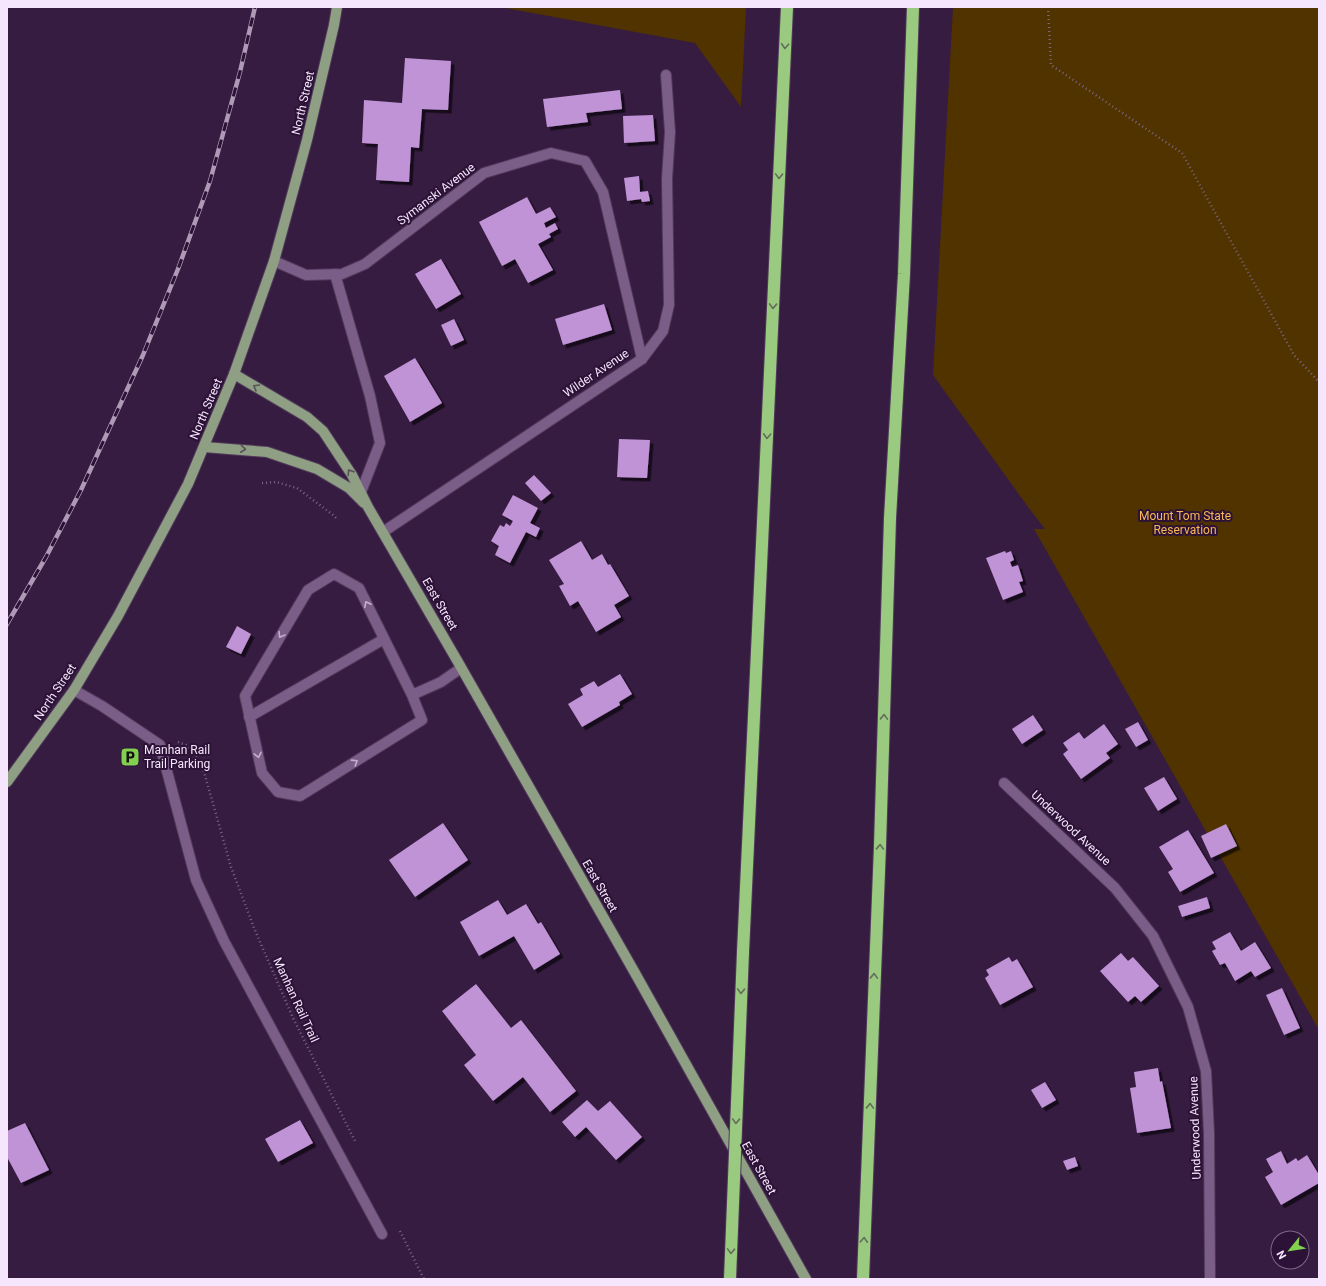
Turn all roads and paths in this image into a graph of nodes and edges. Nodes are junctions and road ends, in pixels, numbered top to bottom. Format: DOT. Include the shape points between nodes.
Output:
graph roads {
  1 [pos="337,7"];
  2 [pos="787,7"];
  3 [pos="913,7"];
  4 [pos="1048,7"];
  5 [pos="666,75"];
  6 [pos="274,261"];
  7 [pos="335,274"];
  8 [pos="642,358"];
  9 [pos="234,374"];
  10 [pos="1319,382"];
  11 [pos="204,447"];
  12 [pos="262,483"];
  13 [pos="361,492"];
  14 [pos="368,507"];
  15 [pos="338,520"];
  16 [pos="383,532"];
  17 [pos="384,639"];
  18 [pos="461,668"];
  19 [pos="74,690"];
  20 [pos="412,695"];
  21 [pos="249,717"];
  22 [pos="160,745"];
  23 [pos="7,782"];
  24 [pos="1004,783"];
  25 [pos="357,1145"];
  26 [pos="399,1229"];
  27 [pos="382,1234"];
  28 [pos="424,1279"];
  29 [pos="730,1279"];
  30 [pos="806,1279"];
  31 [pos="862,1279"];
  32 [pos="1210,1279"];
  1 -- 6 [label="main road, North Street" via="307,140"];
  2 -- 29 [label="highway, one-way, bridge" via="742,952"];
  31 -- 3 [label="highway, one-way" via="890,518 904,274"];
  4 -- 10 [label="path" via="1051,65 1182,153 1294,355"];
  5 -- 8 [label="street, Wilder Avenue" via="670,132 667,179 669,305 663,331"];
  6 -- 7 [label="street, Symanski Avenue" via="306,275"];
  6 -- 9 [label="main road, North Street"];
  7 -- 8 [label="street, Symanski Avenue" via="342,274 365,264 484,172 551,153 585,161 603,192"];
  7 -- 13 [label="street" via="370,396 380,443"];
  8 -- 16 [label="street, Wilder Avenue"];
  9 -- 11 [label="main road, North Street"];
  13 -- 9 [label="main road, East Street, one-way" via="323,431 307,417"];
  11 -- 14 [label="main road, East Street, one-way" via="267,452 317,468 349,488"];
  11 -- 19 [label="main road, North Street" via="188,484 118,616"];
  12 -- 15 [label="path" via="276,482 296,488"];
  13 -- 14 [label="main road, East Street"];
  14 -- 16 [label="main road, East Street"];
  16 -- 18 [label="main road, East Street"];
  17 -- 20 [label="street"];
  17 -- 21 [label="street"];
  17 -- 21 [label="street, one-way" via="359,588 334,574 308,590 245,696"];
  18 -- 20 [label="street" via="441,682"];
  18 -- 30 [label="main road, East Street"];
  19 -- 22 [label="street"];
  19 -- 23 [label="main road, North Street"];
  21 -- 20 [label="street, one-way" via="262,773 278,792 300,796 422,720"];
  22 -- 25 [label="path, Manhan Rail Trail" via="173,742 186,745 199,761 231,867 254,928 293,1018"];
  22 -- 27 [label="street" via="196,880 224,941"];
  24 -- 32 [label="street, Underwood Avenue" via="1115,888 1153,936 1188,1007 1206,1071"];
  26 -- 28 [label="path"];
}
